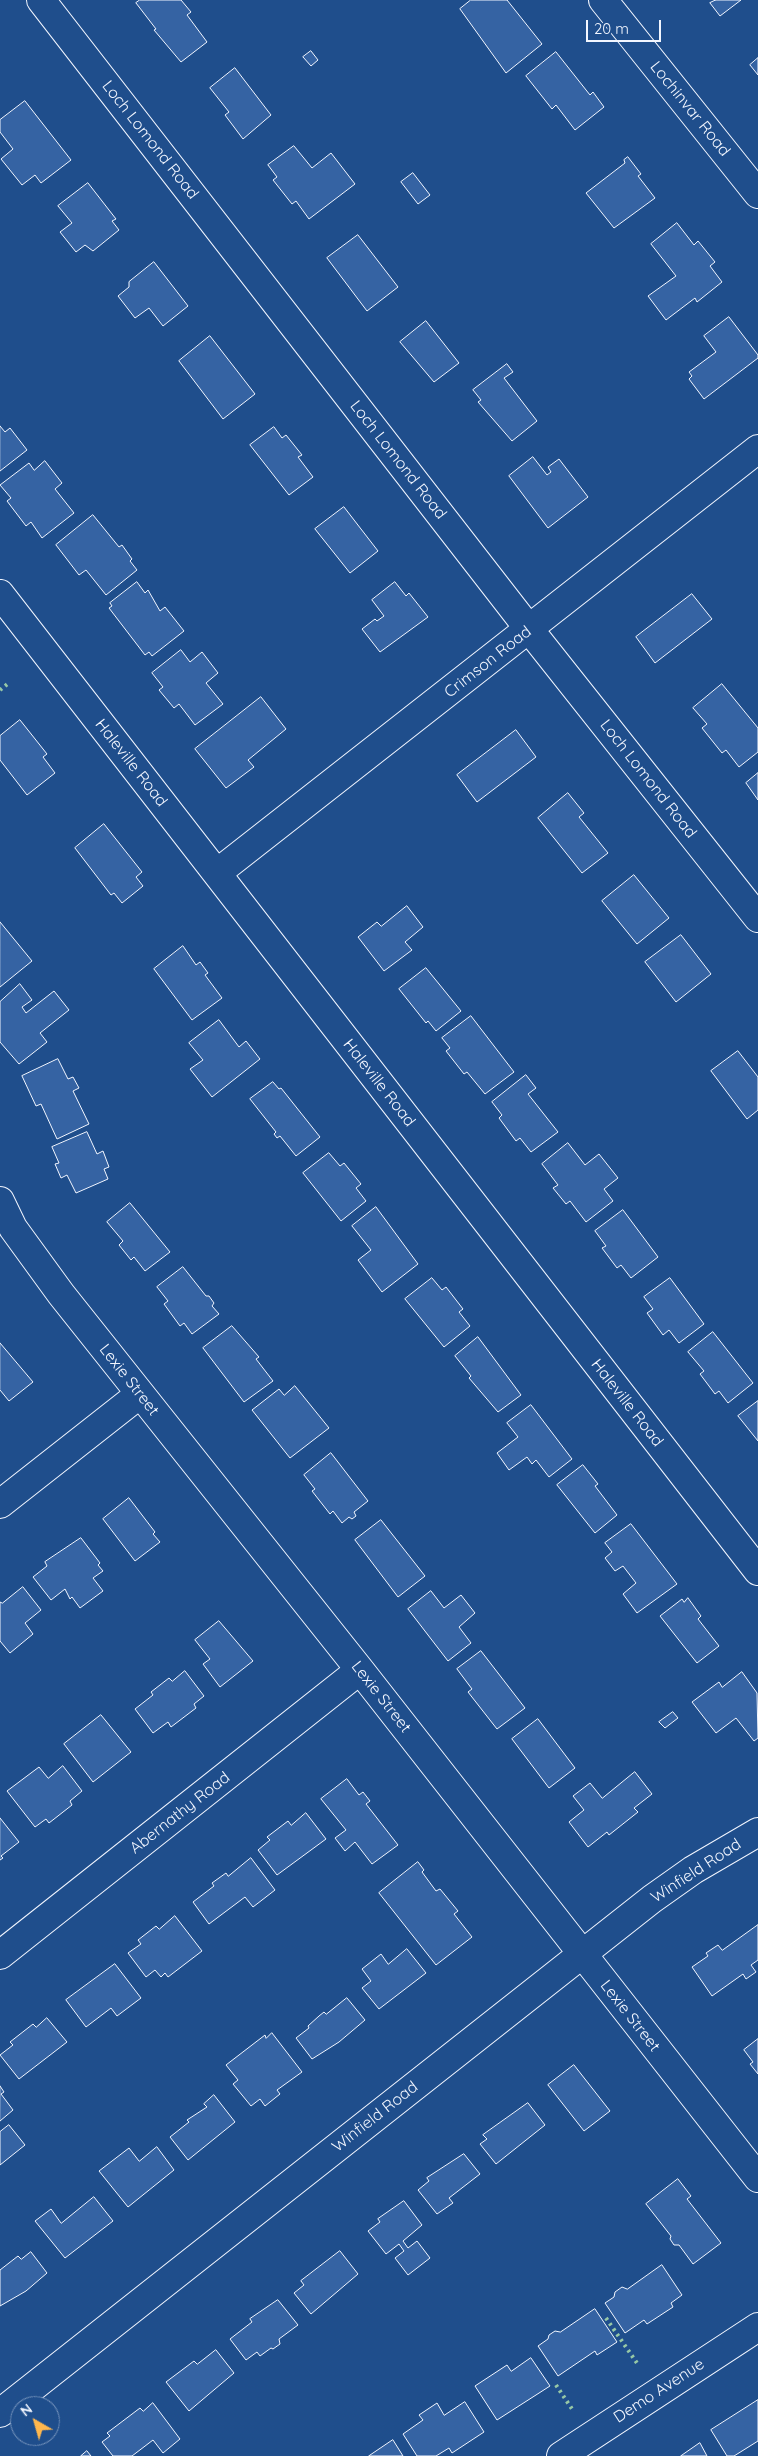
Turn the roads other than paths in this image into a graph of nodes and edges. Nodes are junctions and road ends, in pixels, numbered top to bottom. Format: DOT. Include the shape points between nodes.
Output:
graph roads {
  1 [pos="41,0"];
  2 [pos="604,0"];
  3 [pos="758,194"];
  4 [pos="758,449"];
  5 [pos="0,594"];
  6 [pos="529,630"];
  7 [pos="217,873"];
  8 [pos="758,918"];
  9 [pos="3,1208"];
  10 [pos="140,1394"];
  11 [pos="0,1504"];
  12 [pos="758,1571"];
  13 [pos="360,1670"];
  14 [pos="758,1832"];
  15 [pos="581,1954"];
  16 [pos="0,1955"];
  17 [pos="758,2178"];
  18 [pos="758,2326"];
  19 [pos="0,2413"];
  20 [pos="561,2456"];
  1 -- 6 [label="street, Loch Lomond Road"];
  2 -- 3 [label="street, Lochinvar Road"];
  4 -- 6 [label="street, Crimson Road"];
  5 -- 7 [label="street, Haleville Road"];
  6 -- 7 [label="street, Crimson Road"];
  6 -- 8 [label="street, Loch Lomond Road"];
  7 -- 12 [label="street, Haleville Road"];
  9 -- 10 [label="street, Lexie Street" via="61,1294"];
  10 -- 11 [label="street"];
  10 -- 13 [label="street, Lexie Street"];
  13 -- 15 [label="street, Lexie Street"];
  13 -- 16 [label="street, Abernathy Road"];
  14 -- 15 [label="street, Winfield Road" via="693,1870"];
  15 -- 17 [label="street, Lexie Street"];
  15 -- 19 [label="street, Winfield Road"];
  18 -- 20 [label="street, Demo Avenue"];
}
